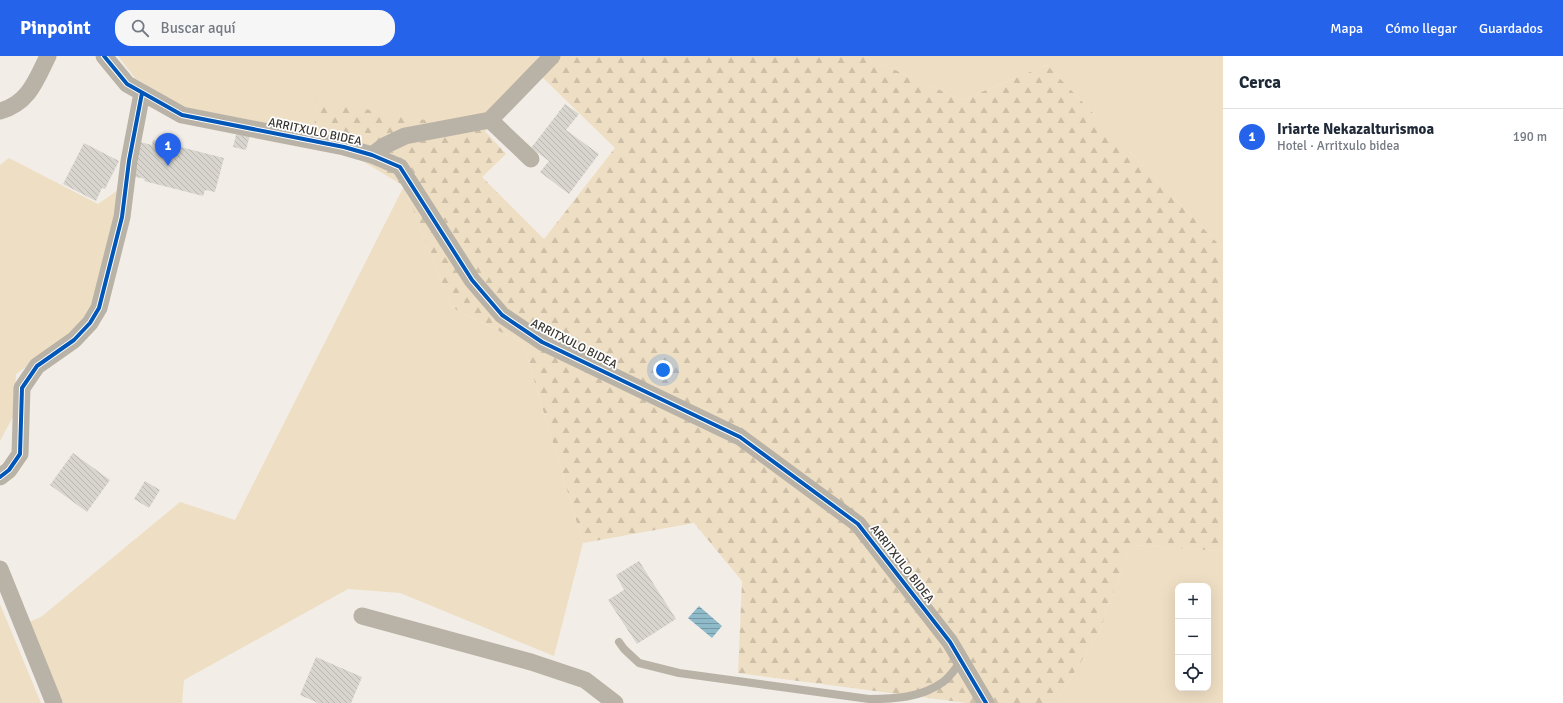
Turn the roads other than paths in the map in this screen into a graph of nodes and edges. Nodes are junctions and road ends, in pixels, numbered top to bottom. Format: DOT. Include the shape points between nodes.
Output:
graph roads {
  1 [pos="48,56"];
  2 [pos="104,56"];
  3 [pos="552,56"];
  4 [pos="142,93"];
  5 [pos="0,111"];
  6 [pos="490,120"];
  7 [pos="372,155"];
  8 [pos="531,159"];
  9 [pos="0,477"];
  10 [pos="0,569"];
  11 [pos="362,616"];
  12 [pos="619,642"];
  13 [pos="961,661"];
  14 [pos="54,703"];
  15 [pos="614,703"];
  16 [pos="986,703"];
  1 -- 5 [label="street" via="28,94 18,103"];
  2 -- 4 [label="street, ARRITXULO BIDEA" via="127,84"];
  3 -- 6 [label="street"];
  4 -- 7 [label="street, ARRITXULO BIDEA" via="182,115 344,147"];
  4 -- 9 [label="street" via="129,161 122,217 99,308 90,323 74,340 37,366 22,388 20,454 9,470"];
  6 -- 7 [label="street" via="405,136"];
  6 -- 8 [label="street"];
  7 -- 13 [label="street, ARRITXULO BIDEA" via="400,167 472,280 502,315 542,342 740,437 858,524 950,642"];
  10 -- 14 [label="street"];
  11 -- 15 [label="street" via="531,662 585,680"];
  12 -- 13 [label="lane" via="639,663 679,673 868,698 899,699 926,692 944,682"];
  13 -- 16 [label="street, ARRITXULO BIDEA"];
}
